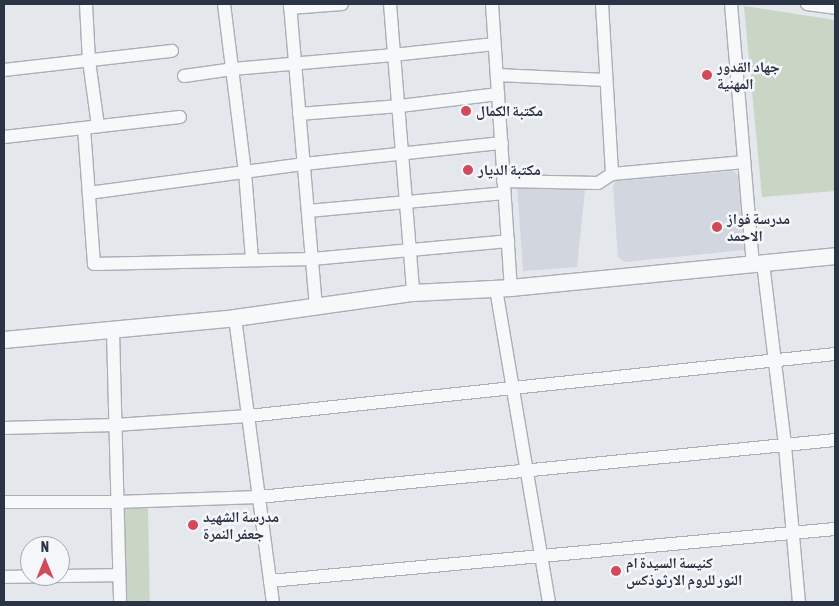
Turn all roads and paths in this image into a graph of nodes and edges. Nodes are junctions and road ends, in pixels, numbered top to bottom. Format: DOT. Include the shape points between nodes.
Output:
graph roads {
  1 [pos="86,4"];
  2 [pos="224,4"];
  3 [pos="342,4"];
  4 [pos="390,4"];
  5 [pos="492,4"];
  6 [pos="602,4"];
  7 [pos="731,4"];
  8 [pos="807,4"];
  9 [pos="290,6"];
  10 [pos="835,6"];
  11 [pos="494,44"];
  12 [pos="172,51"];
  13 [pos="394,55"];
  14 [pos="89,61"];
  15 [pos="295,63"];
  16 [pos="233,69"];
  17 [pos="4,70"];
  18 [pos="497,75"];
  19 [pos="184,76"];
  20 [pos="606,80"];
  21 [pos="498,94"];
  22 [pos="400,106"];
  23 [pos="299,114"];
  24 [pos="180,117"];
  25 [pos="98,126"];
  26 [pos="84,128"];
  27 [pos="4,137"];
  28 [pos="502,143"];
  29 [pos="401,154"];
  30 [pos="744,162"];
  31 [pos="304,164"];
  32 [pos="245,172"];
  33 [pos="612,174"];
  34 [pos="504,187"];
  35 [pos="89,193"];
  36 [pos="406,203"];
  37 [pos="308,210"];
  38 [pos="508,241"];
  39 [pos="409,251"];
  40 [pos="835,256"];
  41 [pos="312,259"];
  42 [pos="252,260"];
  43 [pos="758,264"];
  44 [pos="504,288"];
  45 [pos="413,293"];
  46 [pos="316,306"];
  47 [pos="235,318"];
  48 [pos="112,331"];
  49 [pos="4,340"];
  50 [pos="835,354"];
  51 [pos="773,362"];
  52 [pos="512,387"];
  53 [pos="248,416"];
  54 [pos="116,425"];
  55 [pos="4,428"];
  56 [pos="835,440"];
  57 [pos="785,446"];
  58 [pos="527,472"];
  59 [pos="259,496"];
  60 [pos="4,502"];
  61 [pos="117,502"];
  62 [pos="835,529"];
  63 [pos="793,535"];
  64 [pos="541,556"];
  65 [pos="119,575"];
  66 [pos="4,578"];
  67 [pos="270,581"];
  68 [pos="120,602"];
  69 [pos="273,602"];
  70 [pos="549,602"];
  71 [pos="799,602"];
  1 -- 14 [label="street"];
  2 -- 16 [label="street"];
  3 -- 9 [label="street"];
  4 -- 13 [label="street"];
  5 -- 11 [label="street"];
  6 -- 20 [label="street"];
  7 -- 30 [label="street"];
  8 -- 10 [label="street"];
  9 -- 15 [label="street"];
  11 -- 13 [label="street"];
  11 -- 18 [label="street"];
  12 -- 14 [label="street"];
  13 -- 15 [label="street"];
  13 -- 22 [label="street"];
  14 -- 17 [label="street"];
  14 -- 25 [label="street"];
  15 -- 16 [label="street"];
  15 -- 23 [label="street"];
  16 -- 19 [label="street"];
  16 -- 32 [label="street"];
  18 -- 20 [label="street"];
  18 -- 21 [label="street"];
  20 -- 33 [label="street"];
  21 -- 22 [label="street"];
  21 -- 28 [label="street"];
  22 -- 23 [label="street"];
  22 -- 29 [label="street"];
  23 -- 31 [label="street"];
  24 -- 25 [label="street"];
  25 -- 26 [label="street"];
  26 -- 27 [label="street"];
  26 -- 35 [label="street"];
  28 -- 29 [label="street"];
  28 -- 34 [label="street"];
  29 -- 31 [label="street"];
  29 -- 36 [label="street"];
  30 -- 33 [label="street"];
  30 -- 43 [label="street"];
  31 -- 32 [label="street"];
  31 -- 37 [label="street"];
  32 -- 35 [label="street"];
  32 -- 42 [label="street"];
  33 -- 34 [label="street" via="598,183"];
  34 -- 36 [label="street"];
  34 -- 38 [label="street"];
  35 -- 42 [label="street" via="94,264"];
  36 -- 37 [label="street"];
  36 -- 39 [label="street"];
  37 -- 41 [label="street"];
  38 -- 39 [label="street"];
  38 -- 44 [label="street"];
  39 -- 41 [label="street"];
  39 -- 45 [label="street"];
  40 -- 43 [label="street"];
  41 -- 42 [label="street"];
  41 -- 46 [label="street"];
  43 -- 44 [label="street"];
  43 -- 51 [label="street"];
  44 -- 45 [label="street"];
  44 -- 52 [label="street"];
  45 -- 46 [label="street"];
  46 -- 47 [label="street"];
  47 -- 48 [label="street"];
  47 -- 53 [label="street"];
  48 -- 49 [label="street"];
  48 -- 54 [label="street"];
  50 -- 51 [label="street"];
  51 -- 52 [label="street"];
  51 -- 57 [label="street"];
  52 -- 53 [label="street"];
  52 -- 58 [label="street"];
  53 -- 54 [label="street"];
  53 -- 59 [label="street"];
  54 -- 55 [label="street"];
  54 -- 61 [label="street"];
  56 -- 57 [label="street"];
  57 -- 58 [label="street"];
  57 -- 63 [label="street"];
  58 -- 59 [label="street"];
  58 -- 64 [label="street"];
  59 -- 61 [label="street"];
  59 -- 67 [label="street"];
  60 -- 61 [label="street"];
  61 -- 65 [label="street"];
  62 -- 63 [label="street"];
  63 -- 64 [label="street"];
  63 -- 71 [label="street"];
  64 -- 67 [label="street"];
  64 -- 70 [label="street"];
  65 -- 66 [label="street"];
  65 -- 68 [label="street"];
  67 -- 69 [label="street"];
}
